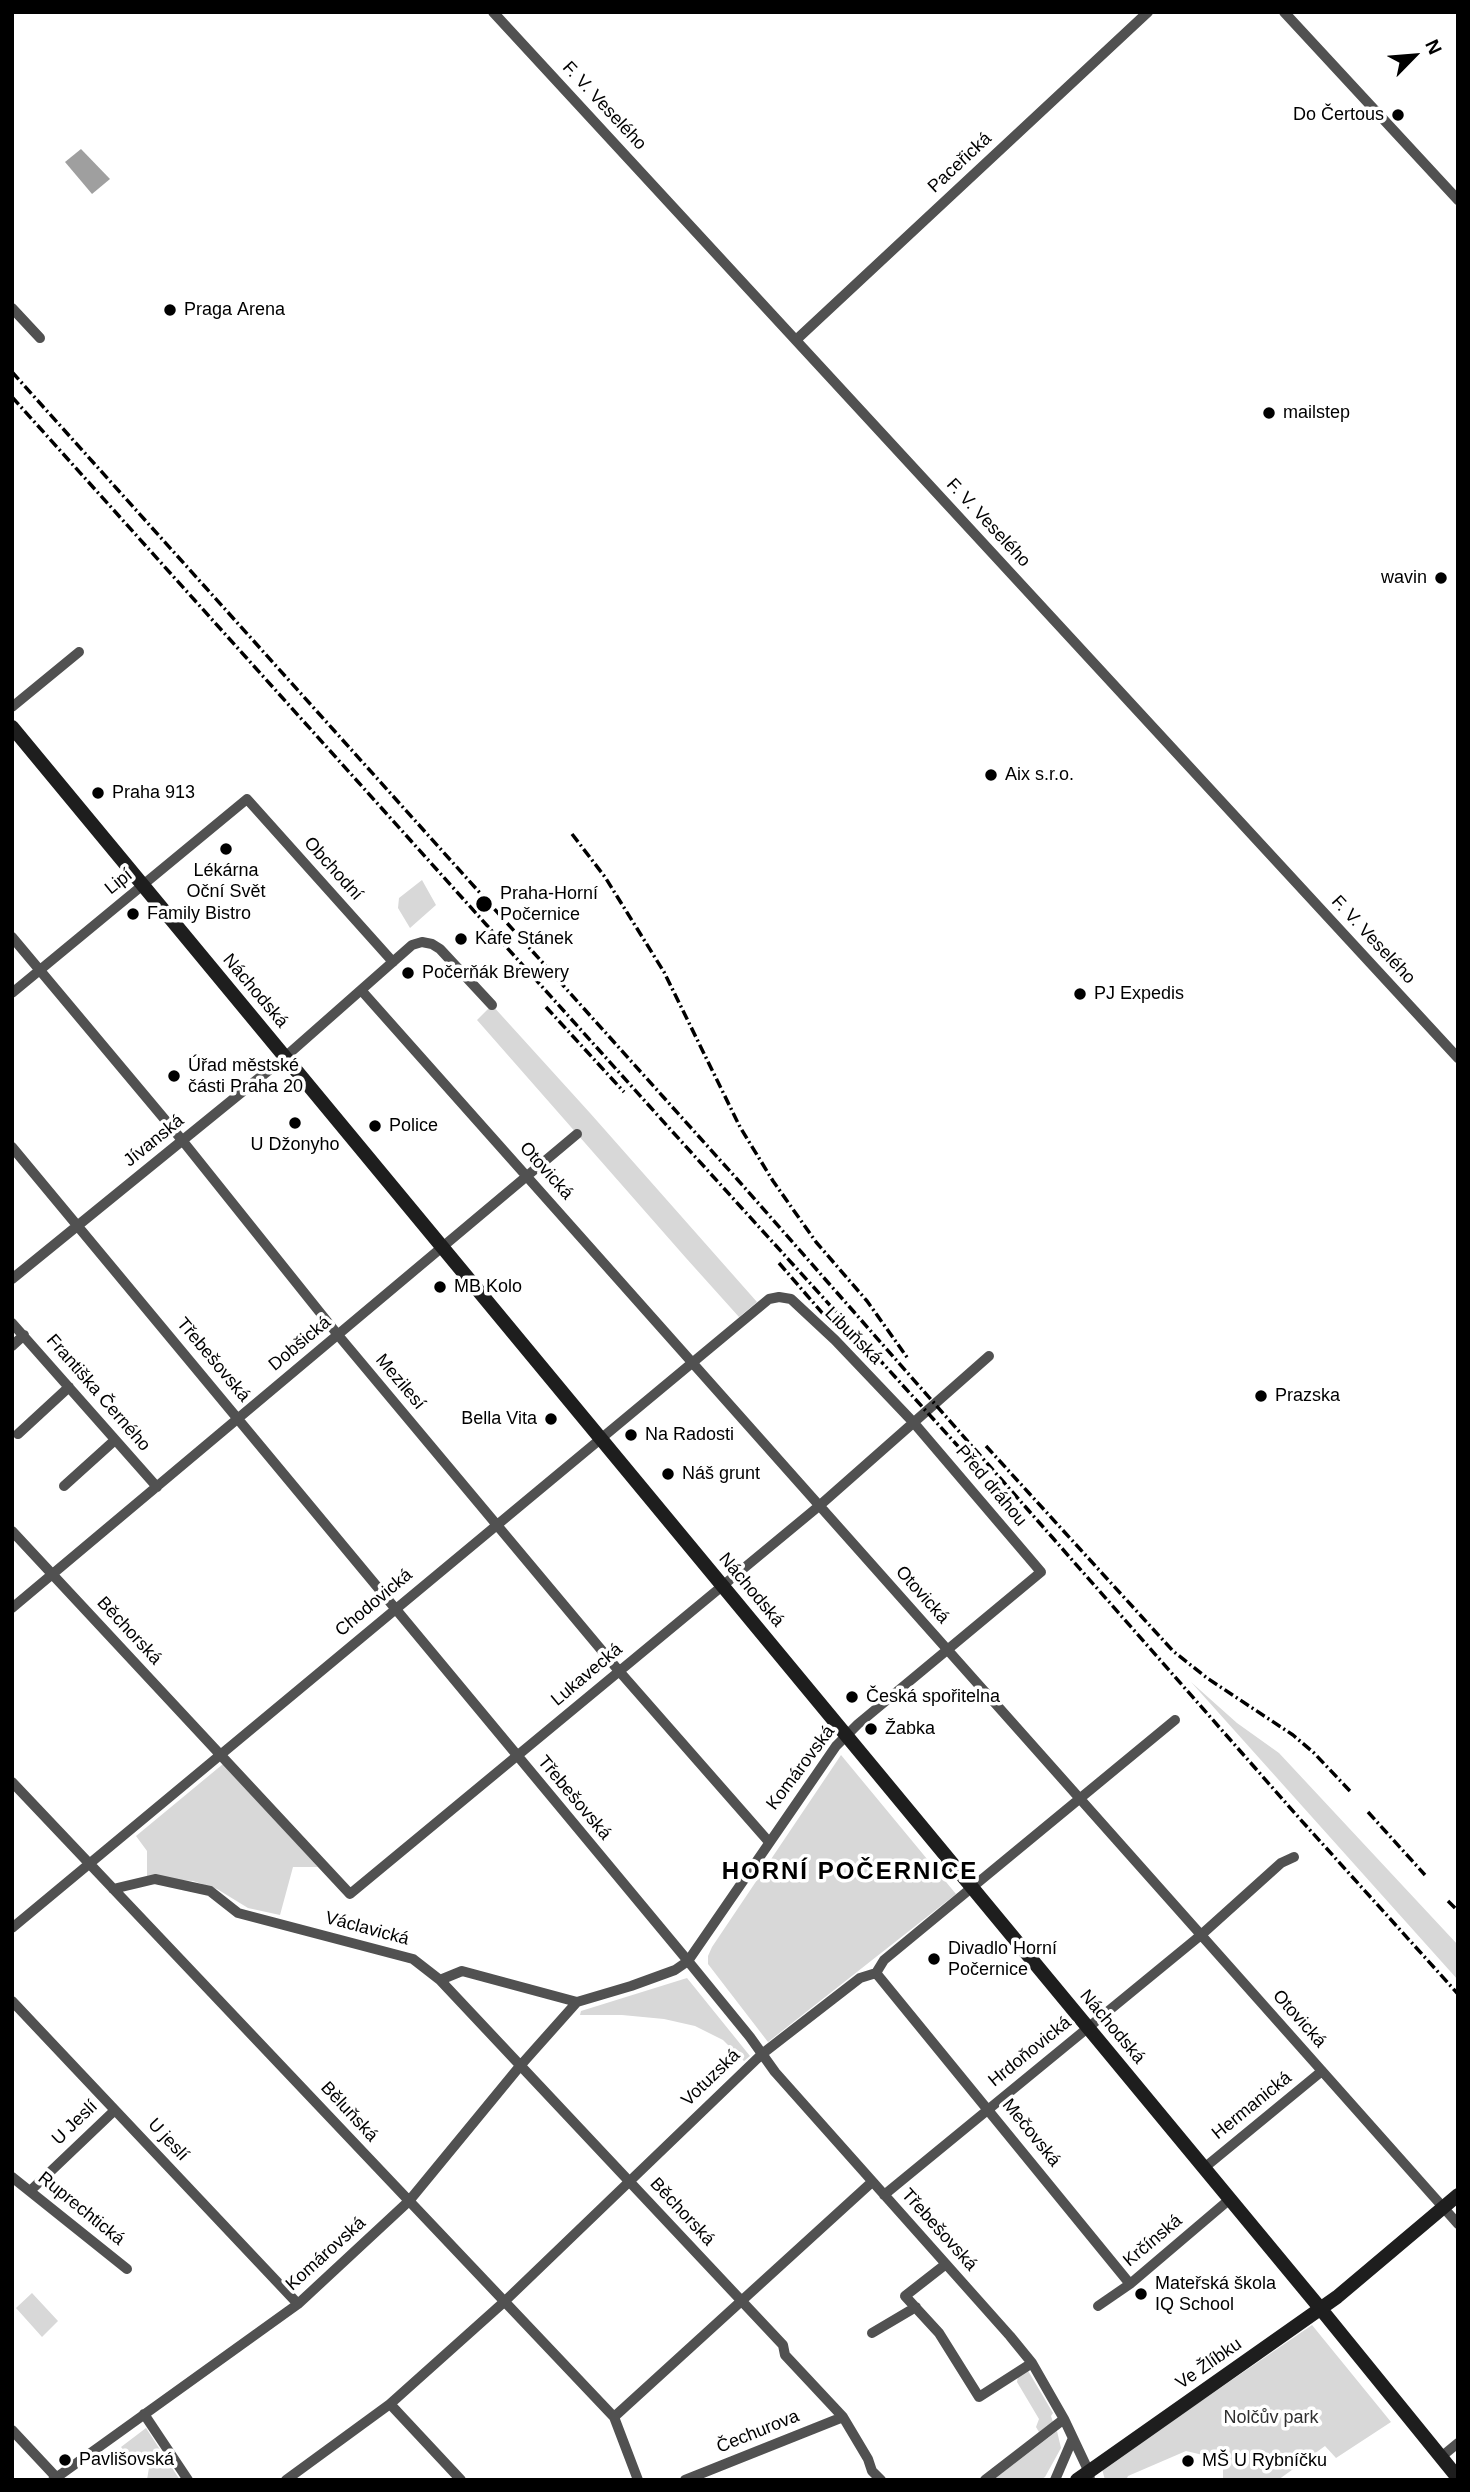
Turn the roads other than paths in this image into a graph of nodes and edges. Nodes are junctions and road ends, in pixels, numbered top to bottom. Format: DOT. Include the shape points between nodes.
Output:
graph roads {
  1 [pos="493,12"];
  2 [pos="1148,12"];
  3 [pos="1284,12"];
  4 [pos="1458,200"];
  5 [pos="12,308"];
  6 [pos="40,338"];
  7 [pos="796,340"];
  8 [pos="79,652"];
  9 [pos="12,707"];
  10 [pos="12,727"];
  11 [pos="247,799"];
  12 [pos="143,885"];
  13 [pos="12,937"];
  14 [pos="393,962"];
  15 [pos="40,970"];
  16 [pos="361,989"];
  17 [pos="12,993"];
  18 [pos="492,1005"];
  19 [pos="285,1057"];
  20 [pos="1458,1058"];
  21 [pos="577,1134"];
  22 [pos="182,1140"];
  23 [pos="12,1147"];
  24 [pos="527,1177"];
  25 [pos="78,1226"];
  26 [pos="443,1248"];
  27 [pos="12,1279"];
  28 [pos="759,1307"];
  29 [pos="12,1322"];
  30 [pos="24,1335"];
  31 [pos="338,1335"];
  32 [pos="12,1346"];
  33 [pos="989,1356"];
  34 [pos="693,1363"];
  35 [pos="69,1387"];
  36 [pos="239,1418"];
  37 [pos="914,1423"];
  38 [pos="18,1434"];
  39 [pos="600,1438"];
  40 [pos="116,1440"];
  41 [pos="64,1486"];
  42 [pos="157,1487"];
  43 [pos="820,1506"];
  44 [pos="496,1524"];
  45 [pos="12,1531"];
  46 [pos="1041,1572"];
  47 [pos="53,1575"];
  48 [pos="722,1586"];
  49 [pos="12,1608"];
  50 [pos="396,1608"];
  51 [pos="947,1649"];
  52 [pos="619,1671"];
  53 [pos="1175,1720"];
  54 [pos="846,1735"];
  55 [pos="220,1755"];
  56 [pos="516,1756"];
  57 [pos="12,1782"];
  58 [pos="1080,1799"];
  59 [pos="769,1842"];
  60 [pos="1294,1857"];
  61 [pos="89,1864"];
  62 [pos="972,1888"];
  63 [pos="113,1889"];
  64 [pos="12,1928"];
  65 [pos="1201,1935"];
  66 [pos="688,1961"];
  67 [pos="876,1973"];
  68 [pos="440,1980"];
  69 [pos="12,2001"];
  70 [pos="577,2002"];
  71 [pos="1088,2027"];
  72 [pos="762,2054"];
  73 [pos="520,2066"];
  74 [pos="1322,2071"];
  75 [pos="989,2109"];
  76 [pos="115,2110"];
  77 [pos="1204,2168"];
  78 [pos="12,2177"];
  79 [pos="629,2182"];
  80 [pos="872,2182"];
  81 [pos="30,2191"];
  82 [pos="884,2195"];
  83 [pos="1458,2195"];
  84 [pos="1230,2199"];
  85 [pos="409,2201"];
  86 [pos="1443,2208"];
  87 [pos="1458,2224"];
  88 [pos="946,2264"];
  89 [pos="127,2269"];
  90 [pos="1130,2284"];
  91 [pos="741,2301"];
  92 [pos="505,2302"];
  93 [pos="298,2304"];
  94 [pos="1098,2306"];
  95 [pos="916,2307"];
  96 [pos="1320,2308"];
  97 [pos="872,2333"];
  98 [pos="1032,2363"];
  99 [pos="390,2404"];
  100 [pos="144,2414"];
  101 [pos="614,2417"];
  102 [pos="843,2417"];
  103 [pos="1064,2419"];
  104 [pos="12,2430"];
  105 [pos="1073,2438"];
  106 [pos="1458,2443"];
  107 [pos="1441,2457"];
  108 [pos="1086,2477"];
  109 [pos="55,2478"];
  110 [pos="1458,2478"];
  111 [pos="188,2480"];
  112 [pos="286,2480"];
  113 [pos="461,2480"];
  114 [pos="638,2480"];
  115 [pos="685,2480"];
  116 [pos="881,2480"];
  117 [pos="985,2480"];
  118 [pos="1055,2480"];
  1 -- 7 [label="street, F. V. Veselého"];
  2 -- 7 [label="street, Paceřická"];
  3 -- 4 [label="street"];
  5 -- 6 [label="street"];
  7 -- 20 [label="street, F. V. Veselého"];
  8 -- 9 [label="street"];
  10 -- 12 [label="main road, Náchodská"];
  11 -- 12 [label="street, Lipí"];
  11 -- 14 [label="street, Obchodní"];
  12 -- 15 [label="street, Lipí"];
  12 -- 19 [label="main road, Náchodská"];
  13 -- 15 [label="street, Mezilesí"];
  14 -- 16 [label="street, Jívanská"];
  14 -- 18 [label="street, Jívanská" via="412,945 432,944"];
  15 -- 17 [label="street, Lipí"];
  15 -- 22 [label="street, Mezilesí"];
  16 -- 19 [label="street, Jívanská"];
  16 -- 24 [label="street, Otovická"];
  19 -- 22 [label="street, Jívanská"];
  19 -- 26 [label="main road, Náchodská"];
  21 -- 24 [label="street, Dobšická"];
  22 -- 25 [label="street, Jívanská"];
  22 -- 31 [label="street, Mezilesí"];
  23 -- 25 [label="street, Třebešovská"];
  24 -- 26 [label="street, Dobšická"];
  24 -- 34 [label="street, Otovická"];
  25 -- 27 [label="street, Jívanská"];
  25 -- 36 [label="street, Třebešovská"];
  26 -- 31 [label="street, Dobšická"];
  26 -- 39 [label="main road, Náchodská"];
  28 -- 34 [label="street, Chodovická"];
  28 -- 37 [label="street, Libuňská" via="769,1299 791,1299"];
  29 -- 30 [label="street, Františka Černého"];
  30 -- 32 [label="street"];
  30 -- 35 [label="street, Františka Černého"];
  31 -- 36 [label="street, Dobšická"];
  31 -- 44 [label="street, Mezilesí"];
  33 -- 37 [label="street, Lukavecká"];
  34 -- 39 [label="street, Chodovická"];
  34 -- 43 [label="street, Otovická"];
  35 -- 38 [label="street"];
  35 -- 40 [label="street, Františka Černého"];
  36 -- 42 [label="street, Dobšická"];
  36 -- 50 [label="street, Třebešovská"];
  37 -- 43 [label="street, Lukavecká"];
  37 -- 46 [label="street, Před dráhou"];
  39 -- 44 [label="street, Chodovická"];
  39 -- 48 [label="main road, Náchodská"];
  40 -- 41 [label="street"];
  40 -- 42 [label="street, Františka Černého"];
  42 -- 47 [label="street, Dobšická"];
  43 -- 48 [label="street, Lukavecká"];
  43 -- 51 [label="street, Otovická"];
  44 -- 50 [label="street, Chodovická"];
  44 -- 52 [label="street, Mezilesí"];
  45 -- 47 [label="street, Běchorská"];
  46 -- 51 [label="street, Komárovská"];
  47 -- 49 [label="street, Dobšická"];
  47 -- 55 [label="street, Běchorská"];
  48 -- 52 [label="street, Lukavecká"];
  48 -- 54 [label="main road, Náchodská"];
  50 -- 55 [label="street, Chodovická"];
  50 -- 56 [label="street, Třebešovská"];
  51 -- 54 [label="street, Komárovská"];
  51 -- 58 [label="street, Otovická"];
  52 -- 56 [label="street, Lukavecká"];
  52 -- 59 [label="street, Mezilesí"];
  53 -- 58 [label="street, Votuzská"];
  54 -- 59 [label="street, Komárovská"];
  54 -- 62 [label="main road, Náchodská"];
  55 -- 56 [label="street, Lukavecká" via="350,1895"];
  55 -- 61 [label="street, Chodovická"];
  56 -- 66 [label="street, Třebešovská"];
  57 -- 61 [label="street, Běluňská"];
  58 -- 62 [label="street, Votuzská"];
  58 -- 65 [label="street, Otovická"];
  59 -- 66 [label="street, Komárovská"];
  60 -- 65 [label="street, Hrdoňovická" via="1281,1863"];
  61 -- 63 [label="street, Běluňská"];
  61 -- 64 [label="street, Chodovická"];
  62 -- 67 [label="street, Votuzská" via="884,1960"];
  62 -- 71 [label="main road, Náchodská"];
  63 -- 68 [label="street, Václavická" via="155,1879 210,1892 238,1913 413,1959"];
  63 -- 85 [label="street, Běluňská"];
  65 -- 71 [label="street, Hrdoňovická"];
  65 -- 74 [label="street, Otovická"];
  66 -- 70 [label="street" via="675,1970"];
  66 -- 72 [label="street, Třebešovská"];
  67 -- 72 [label="street, Votuzská" via="860,1978"];
  67 -- 75 [label="street, Mečovská"];
  68 -- 70 [label="street" via="462,1971"];
  68 -- 73 [label="street, Běchorská"];
  69 -- 76 [label="street, U jeslí"];
  70 -- 73 [label="street, Komárovská"];
  71 -- 75 [label="street, Hrdoňovická"];
  71 -- 77 [label="main road, Náchodská"];
  72 -- 79 [label="street, Votuzská"];
  72 -- 80 [label="street, Třebešovská"];
  73 -- 79 [label="street, Běchorská"];
  73 -- 85 [label="street, Komárovská"];
  74 -- 77 [label="street, Hermanická"];
  74 -- 86 [label="street, Otovická"];
  75 -- 82 [label="street, Hrdoňovická"];
  75 -- 90 [label="street, Mečovská"];
  76 -- 81 [label="street, U Jeslí"];
  76 -- 93 [label="street, U jeslí"];
  77 -- 84 [label="main road, Náchodská"];
  78 -- 81 [label="street, Ruprechtická"];
  79 -- 91 [label="street, Běchorská"];
  79 -- 92 [label="street, Votuzská"];
  80 -- 82 [label="street, Třebešovská"];
  80 -- 91 [label="street"];
  81 -- 89 [label="street, Ruprechtická"];
  82 -- 88 [label="street, Třebešovská"];
  83 -- 86 [label="main road, Ve Žlíbku"];
  84 -- 90 [label="street, Krčínská"];
  84 -- 96 [label="main road, Náchodská"];
  85 -- 92 [label="street, Běluňská"];
  85 -- 93 [label="street, Komárovská"];
  86 -- 87 [label="street, Otovická"];
  86 -- 96 [label="main road, Ve Žlíbku"];
  88 -- 95 [label="street" via="905,2296"];
  88 -- 98 [label="street, Třebešovská"];
  90 -- 94 [label="street, Krčínská"];
  91 -- 101 [label="street"];
  91 -- 102 [label="street, Běchorská"];
  92 -- 99 [label="street, Votuzská"];
  92 -- 101 [label="street, Běluňská"];
  93 -- 100 [label="street, Komárovská"];
  95 -- 97 [label="street"];
  95 -- 98 [label="street" via="939,2333 979,2397"];
  96 -- 107 [label="main road, Náchodská"];
  96 -- 108 [label="main road, Ve Žlíbku"];
  98 -- 103 [label="street, Třebešovská"];
  99 -- 112 [label="street, Votuzská"];
  99 -- 113 [label="street"];
  100 -- 109 [label="street, Komárovská"];
  100 -- 111 [label="street"];
  101 -- 114 [label="street, Běluňská"];
  102 -- 115 [label="street, Čechurova"];
  102 -- 116 [label="street, Běchorská" via="872,2472"];
  103 -- 105 [label="street, Třebešovská"];
  103 -- 117 [label="street"];
  104 -- 109 [label="street"];
  105 -- 108 [label="street, Třebešovská"];
  105 -- 118 [label="street"];
  106 -- 107 [label="street"];
  107 -- 110 [label="main road, Náchodská"];
}
